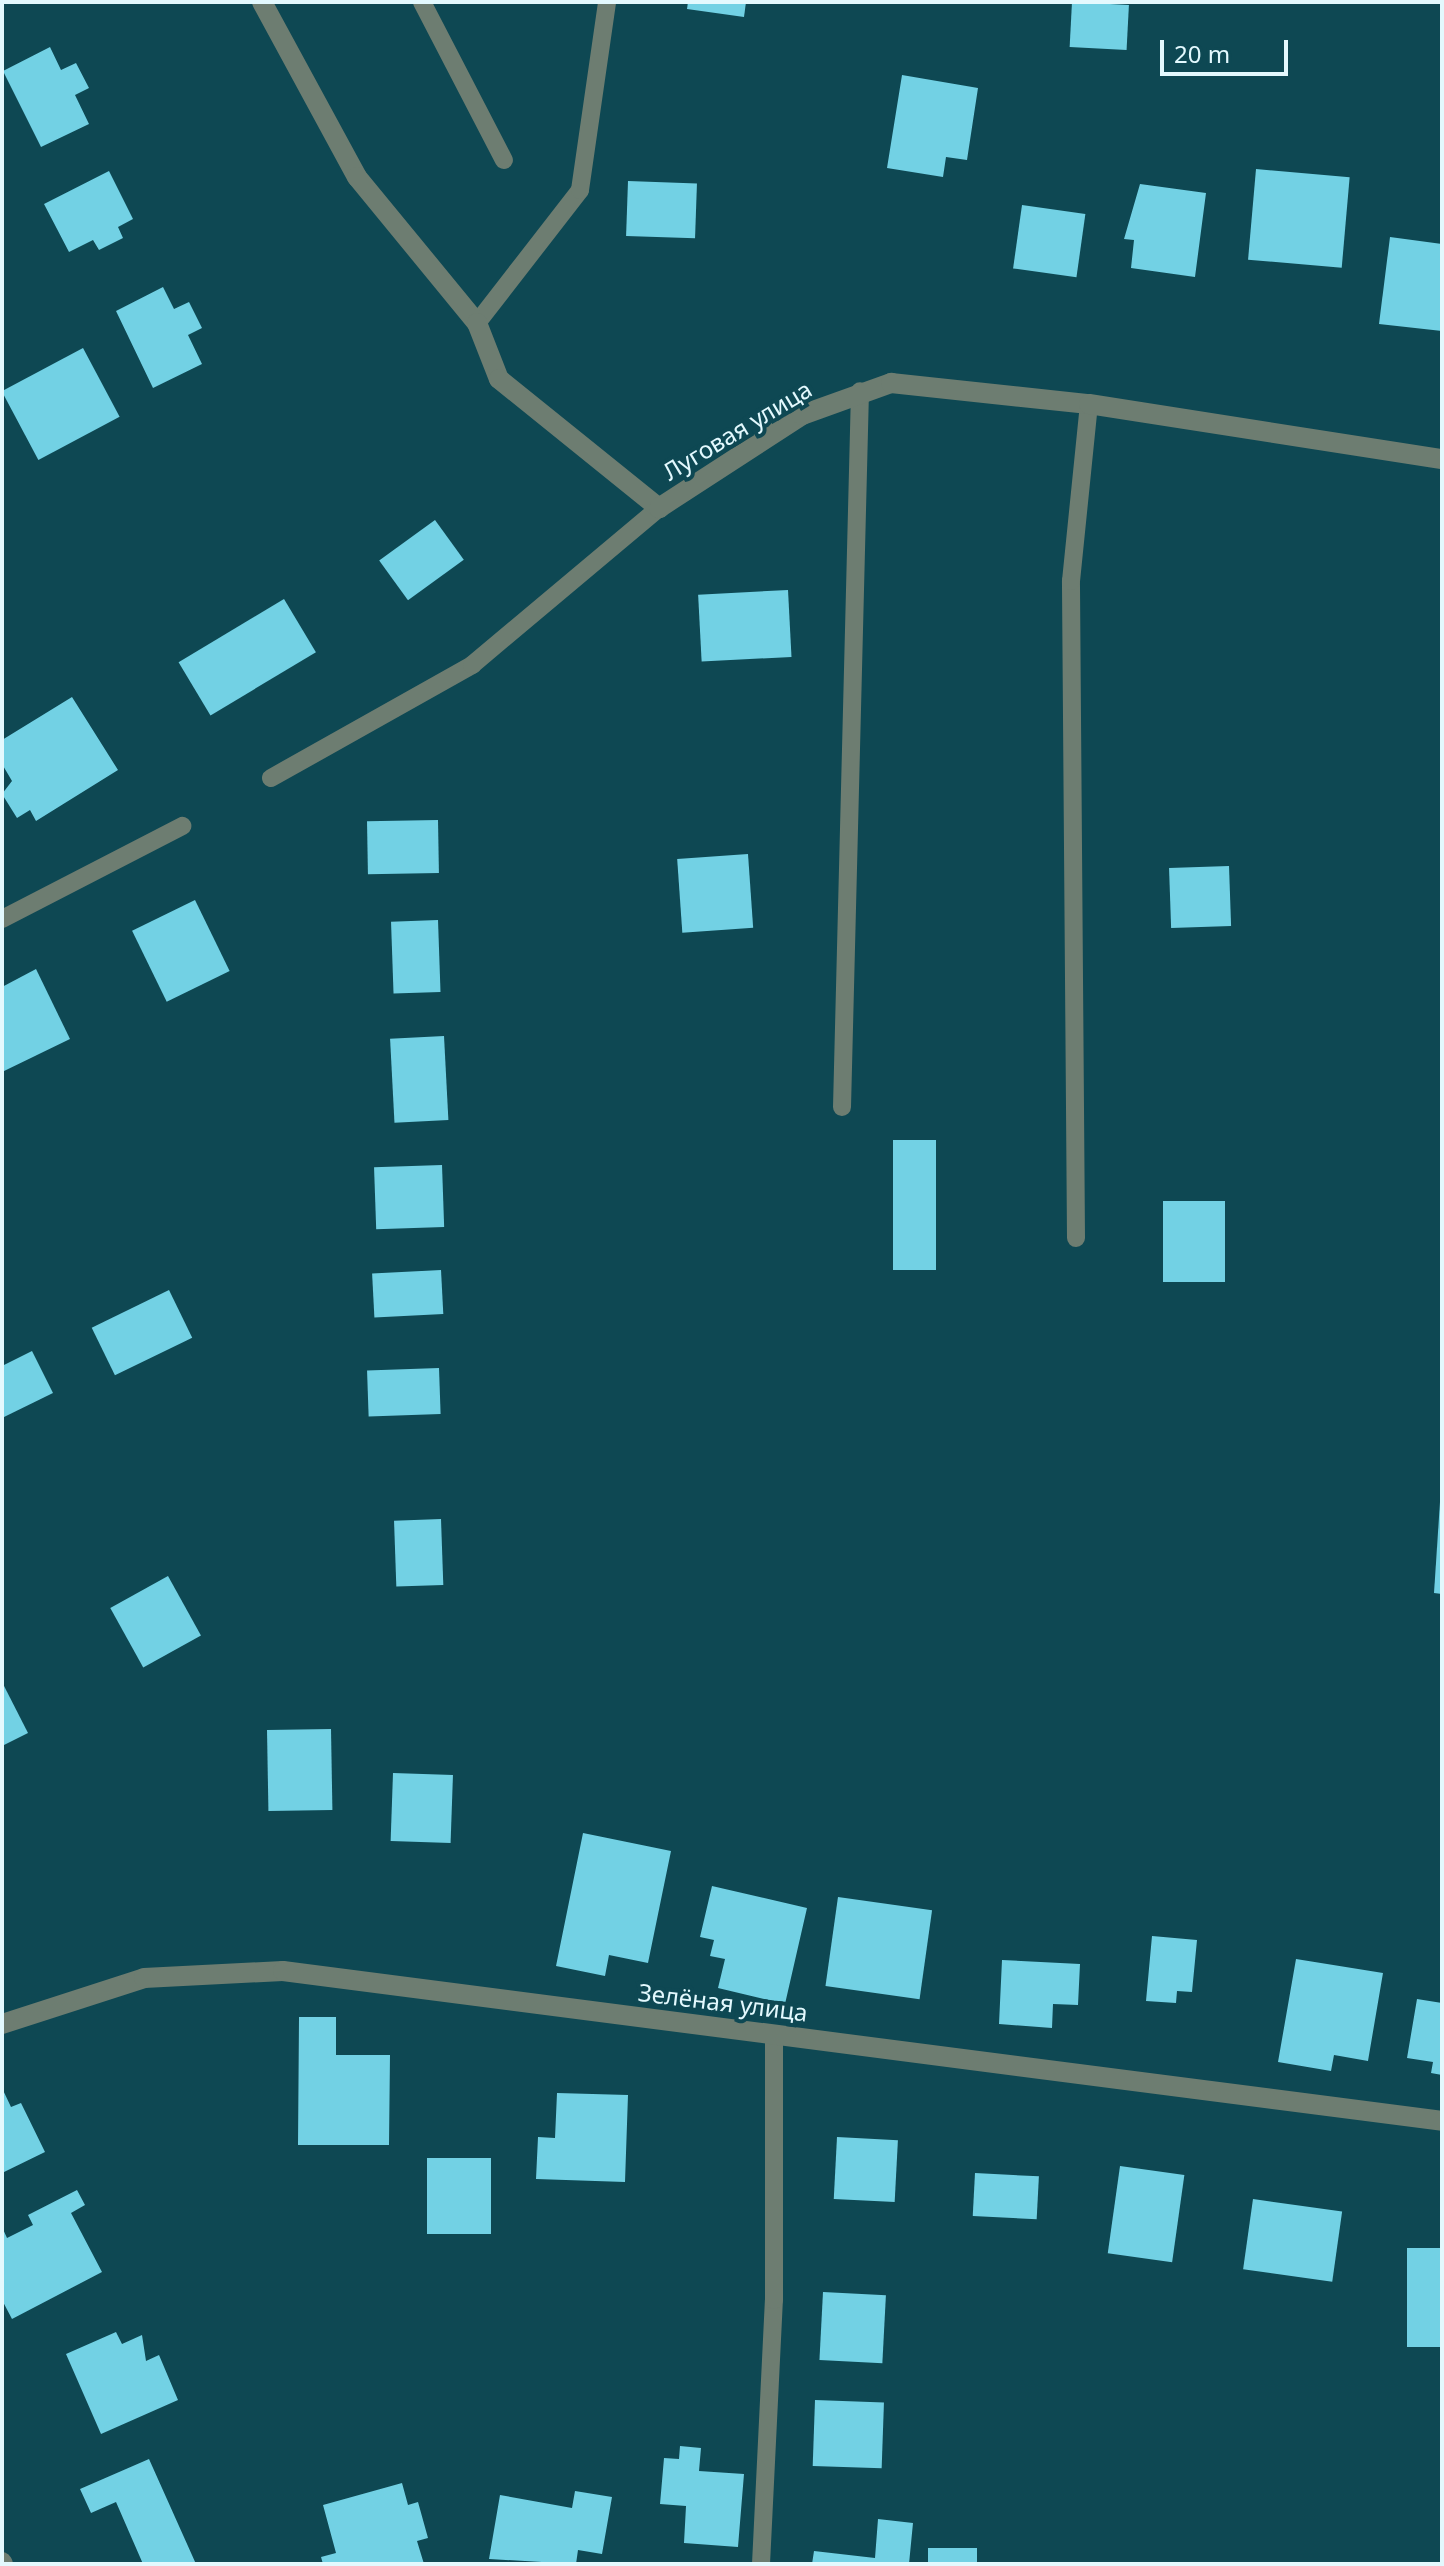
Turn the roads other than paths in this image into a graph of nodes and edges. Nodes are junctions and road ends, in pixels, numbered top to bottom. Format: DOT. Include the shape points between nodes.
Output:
graph roads {
  1 [pos="262,2"];
  2 [pos="422,2"];
  3 [pos="607,2"];
  4 [pos="504,160"];
  5 [pos="477,323"];
  6 [pos="860,391"];
  7 [pos="1089,404"];
  8 [pos="1442,459"];
  9 [pos="659,508"];
  10 [pos="271,778"];
  11 [pos="182,826"];
  12 [pos="2,919"];
  13 [pos="842,1107"];
  14 [pos="1076,1238"];
  15 [pos="2,2024"];
  16 [pos="774,2035"];
  17 [pos="1442,2121"];
  18 [pos="761,2564"];
  1 -- 5 [label="street, Луговая улица" via="357,177"];
  2 -- 4 [label="lane"];
  3 -- 5 [label="lane" via="580,190"];
  5 -- 9 [label="street, Луговая улица" via="499,379"];
  6 -- 7 [label="street, Луговая улица" via="891,383"];
  6 -- 9 [label="street, Луговая улица" via="802,415"];
  6 -- 13 [label="lane"];
  7 -- 8 [label="street, Луговая улица"];
  7 -- 14 [label="lane" via="1071,581"];
  9 -- 10 [label="lane" via="472,665"];
  11 -- 12 [label="lane"];
  15 -- 16 [label="street, Зелёная улица" via="144,1978 283,1971"];
  16 -- 17 [label="street, Зелёная улица"];
  16 -- 18 [label="lane" via="774,2300"];
}
